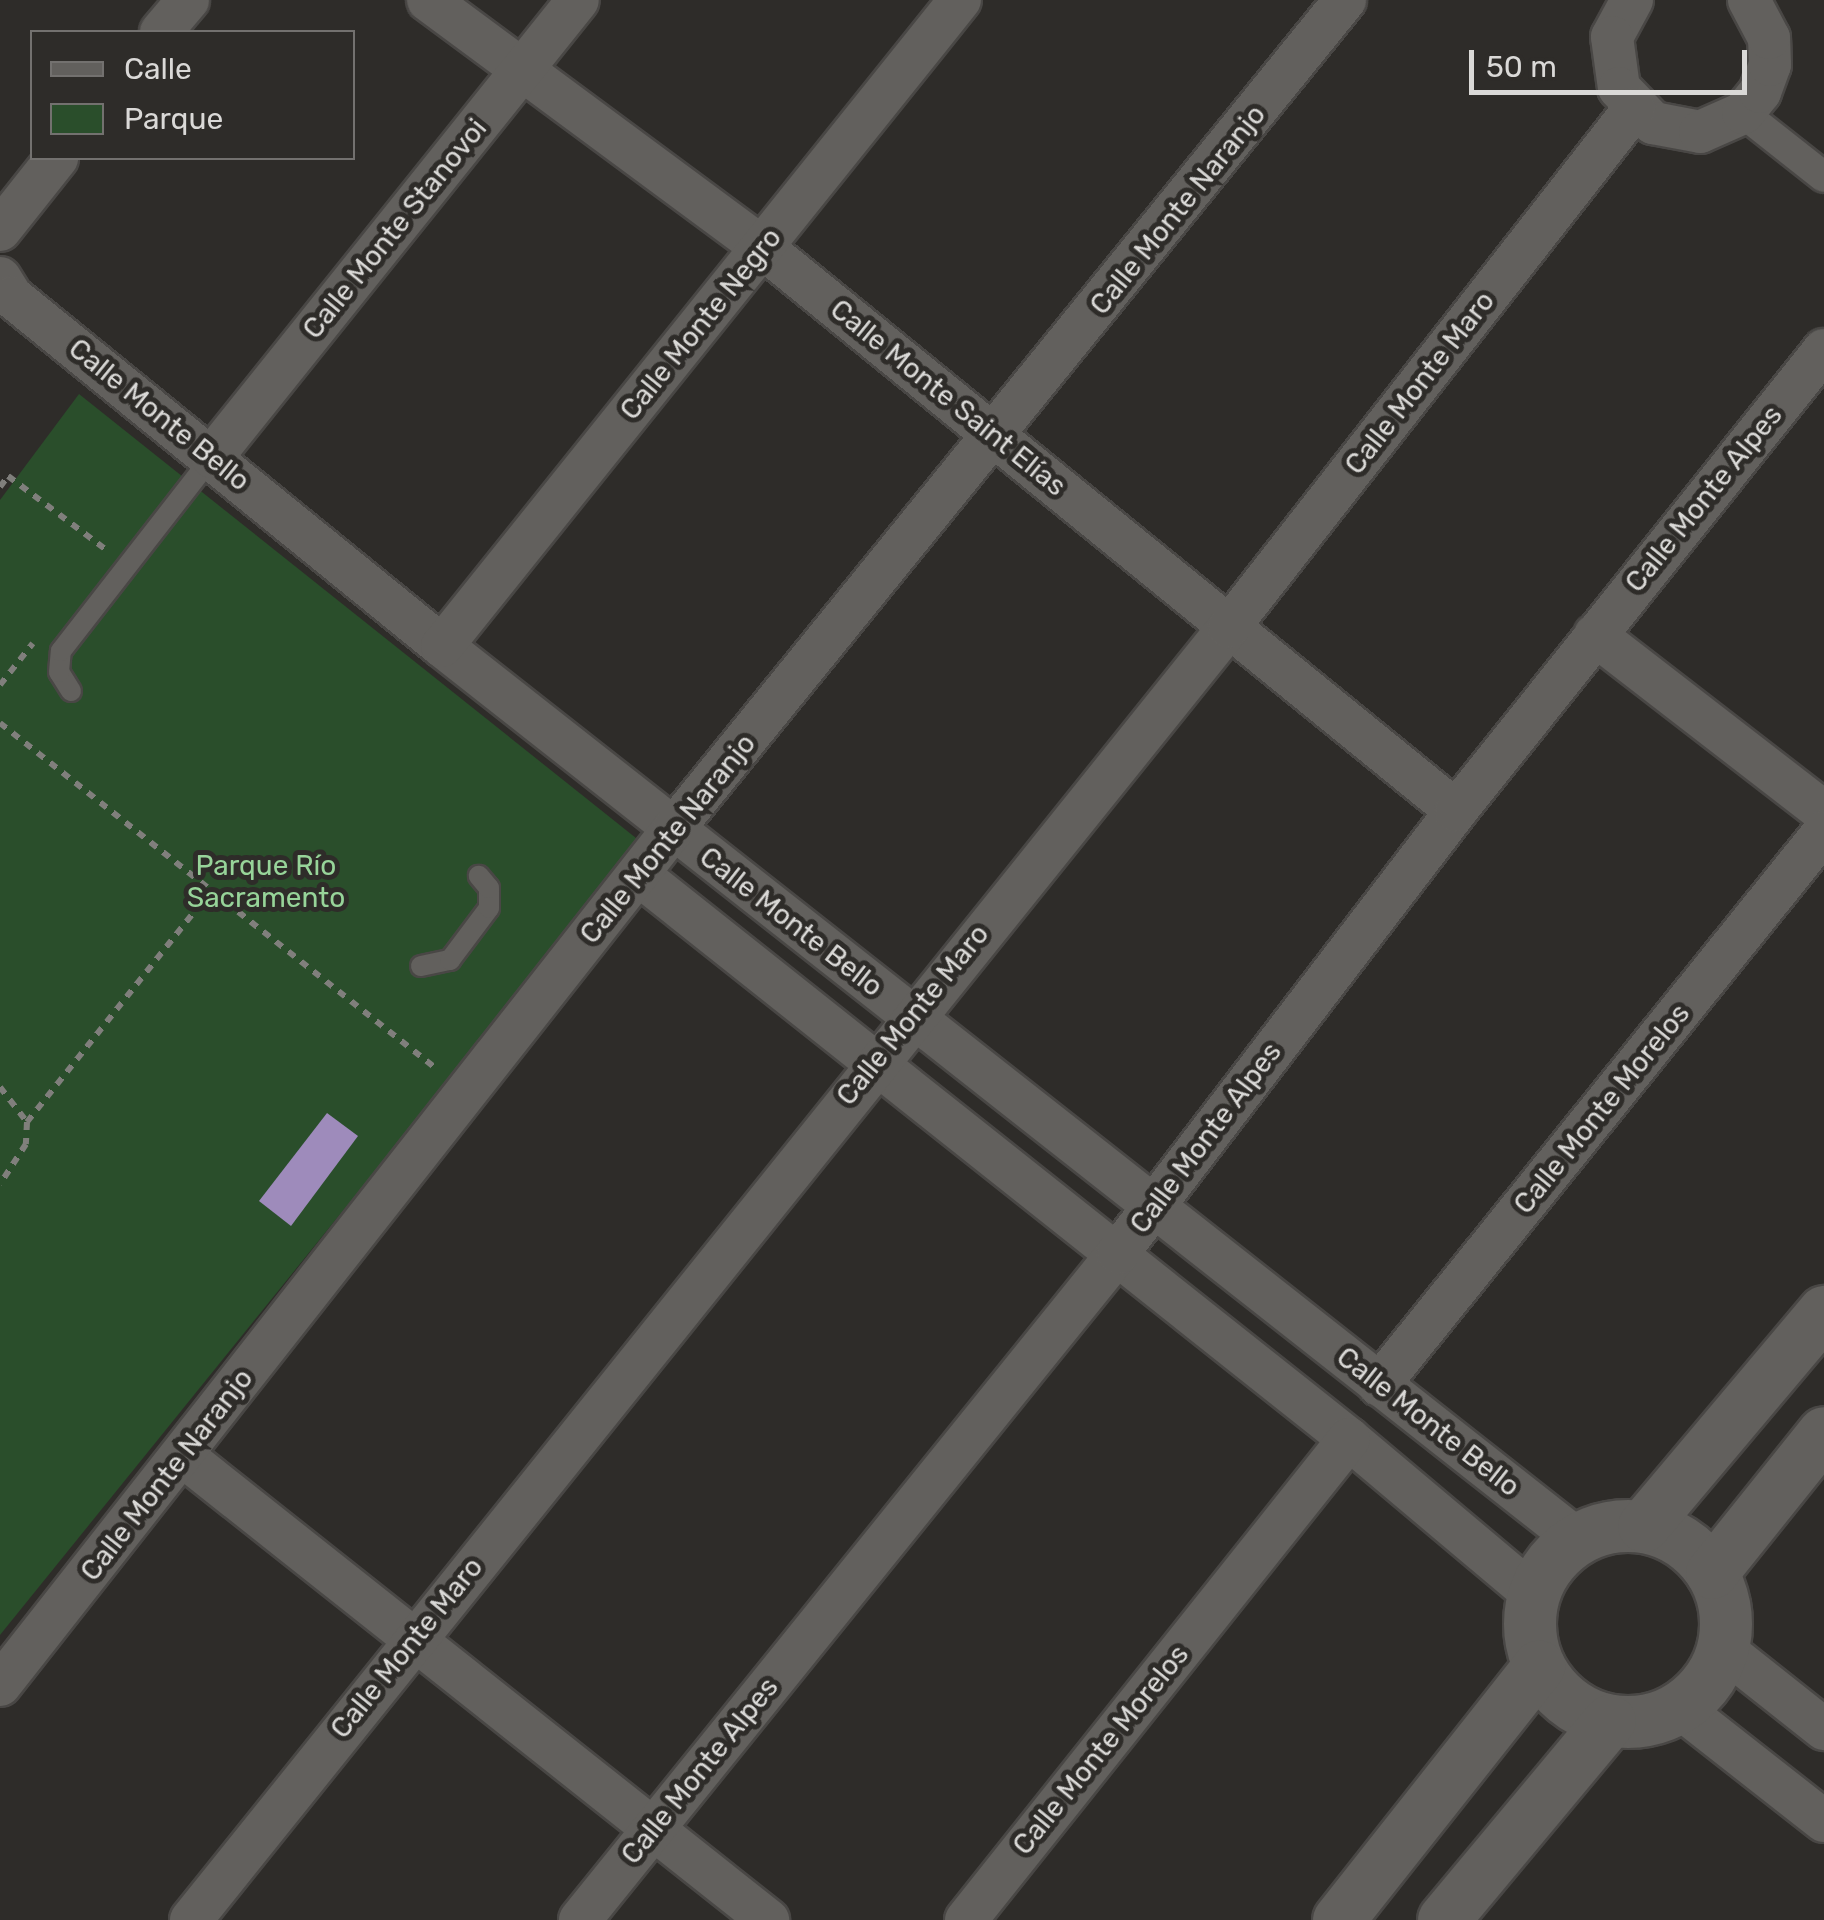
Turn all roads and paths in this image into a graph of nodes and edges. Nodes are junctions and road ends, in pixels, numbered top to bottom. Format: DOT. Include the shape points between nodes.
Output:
graph roads {
  1 [pos="188,0"];
  2 [pos="428,0"];
  3 [pos="578,0"];
  4 [pos="960,0"];
  5 [pos="1345,0"];
  6 [pos="1748,0"];
  7 [pos="1619,4"];
  8 [pos="163,30"];
  9 [pos="522,72"];
  10 [pos="1634,109"];
  11 [pos="1743,113"];
  12 [pos="55,160"];
  13 [pos="1824,177"];
  14 [pos="0,230"];
  15 [pos="762,248"];
  16 [pos="6,288"];
  17 [pos="1824,350"];
  18 [pos="996,437"];
  19 [pos="212,457"];
  20 [pos="0,470"];
  21 [pos="8,476"];
  22 [pos="0,487"];
  23 [pos="127,566"];
  24 [pos="1229,627"];
  25 [pos="1595,635"];
  26 [pos="442,646"];
  27 [pos="71,692"];
  28 [pos="0,723"];
  29 [pos="1456,811"];
  30 [pos="1824,812"];
  31 [pos="674,828"];
  32 [pos="1824,832"];
  33 [pos="638,875"];
  34 [pos="479,876"];
  35 [pos="212,891"];
  36 [pos="421,966"];
  37 [pos="911,1017"];
  38 [pos="874,1064"];
  39 [pos="0,1087"];
  40 [pos="467,1093"];
  41 [pos="27,1122"];
  42 [pos="0,1184"];
  43 [pos="1153,1208"];
  44 [pos="1118,1254"];
  45 [pos="1824,1312"];
  46 [pos="1379,1385"];
  47 [pos="1824,1433"];
  48 [pos="1349,1439"];
  49 [pos="182,1456"];
  50 [pos="1644,1526"];
  51 [pos="1578,1538"];
  52 [pos="1712,1574"];
  53 [pos="1533,1594"];
  54 [pos="412,1642"];
  55 [pos="1724,1649"];
  56 [pos="1539,1667"];
  57 [pos="0,1685"];
  58 [pos="1680,1708"];
  59 [pos="1610,1721"];
  60 [pos="1824,1729"];
  61 [pos="1824,1820"];
  62 [pos="654,1828"];
  63 [pos="191,1920"];
  64 [pos="580,1920"];
  65 [pos="768,1920"];
  66 [pos="966,1920"];
  67 [pos="1339,1920"];
  68 [pos="1444,1920"];
  1 -- 8 [label="street"];
  2 -- 9 [label="street, Calle Monte Saint Elías"];
  3 -- 9 [label="street, Calle Monte Stanovoi"];
  4 -- 15 [label="street, Calle Monte Negro"];
  5 -- 18 [label="street, Calle Monte Naranjo"];
  6 -- 11 [label="street" via="1769,38 1770,66"];
  7 -- 10 [label="street" via="1611,63"];
  9 -- 15 [label="street, Calle Monte Saint Elías"];
  9 -- 19 [label="street, Calle Monte Stanovoi"];
  10 -- 11 [label="street" via="1653,124 1700,132"];
  10 -- 24 [label="street, Calle Monte Maro"];
  11 -- 13 [label="street"];
  12 -- 14 [label="street"];
  15 -- 18 [label="street, Calle Monte Saint Elías"];
  15 -- 26 [label="street, Calle Monte Negro"];
  16 -- 19 [label="street, Calle Monte Bello"];
  17 -- 25 [label="street, Calle Monte Alpes"];
  18 -- 24 [label="street, Calle Monte Saint Elías"];
  18 -- 31 [label="street, Calle Monte Naranjo"];
  19 -- 23 [label="lane"];
  19 -- 26 [label="street, Calle Monte Bello"];
  20 -- 21 [label="path"];
  21 -- 22 [label="path"];
  21 -- 23 [label="path"];
  23 -- 27 [label="lane" via="61,650 59,672"];
  24 -- 29 [label="street, Calle Monte Saint Elías"];
  24 -- 37 [label="street, Calle Monte Maro"];
  25 -- 29 [label="street, Calle Monte Alpes"];
  25 -- 30 [label="street"];
  26 -- 31 [label="street, Calle Monte Bello"];
  28 -- 35 [label="path"];
  29 -- 43 [label="street, Calle Monte Alpes"];
  31 -- 33 [label="street, Calle Monte Naranjo"];
  31 -- 37 [label="street, Calle Monte Bello"];
  32 -- 46 [label="street, Calle Monte Morelos"];
  33 -- 38 [label="street, Calle Monte Bello"];
  33 -- 40 [label="street, Calle Monte Naranjo"];
  34 -- 36 [label="lane" via="489,888 490,908 450,960"];
  35 -- 40 [label="path"];
  35 -- 41 [label="path"];
  37 -- 38 [label="street, Calle Monte Maro"];
  37 -- 43 [label="street, Calle Monte Bello"];
  38 -- 44 [label="street, Calle Monte Bello"];
  38 -- 54 [label="street, Calle Monte Maro"];
  39 -- 41 [label="path"];
  40 -- 49 [label="street, Calle Monte Naranjo"];
  41 -- 42 [label="path" via="26,1144"];
  43 -- 44 [label="street, Calle Monte Alpes"];
  43 -- 46 [label="street, Calle Monte Bello"];
  44 -- 48 [label="street, Calle Monte Bello"];
  44 -- 62 [label="street, Calle Monte Alpes"];
  45 -- 50 [label="street"];
  46 -- 51 [label="street, Calle Monte Bello"];
  47 -- 52 [label="street"];
  48 -- 53 [label="street, Calle Monte Bello"];
  48 -- 66 [label="street, Calle Monte Morelos"];
  49 -- 54 [label="street"];
  49 -- 57 [label="street, Calle Monte Naranjo"];
  50 -- 51 [label="street" via="1610,1526"];
  50 -- 52 [label="street" via="1694,1551"];
  51 -- 53 [label="street" via="1543,1572"];
  52 -- 55 [label="street" via="1727,1623"];
  53 -- 56 [label="street" via="1529,1619"];
  54 -- 62 [label="street"];
  54 -- 63 [label="street, Calle Monte Maro"];
  55 -- 58 [label="street" via="1700,1692"];
  55 -- 60 [label="street"];
  56 -- 59 [label="street" via="1569,1701"];
  56 -- 67 [label="street"];
  58 -- 59 [label="street" via="1647,1721"];
  58 -- 61 [label="street"];
  59 -- 68 [label="street"];
  62 -- 64 [label="street, Calle Monte Alpes"];
  62 -- 65 [label="street"];
}
